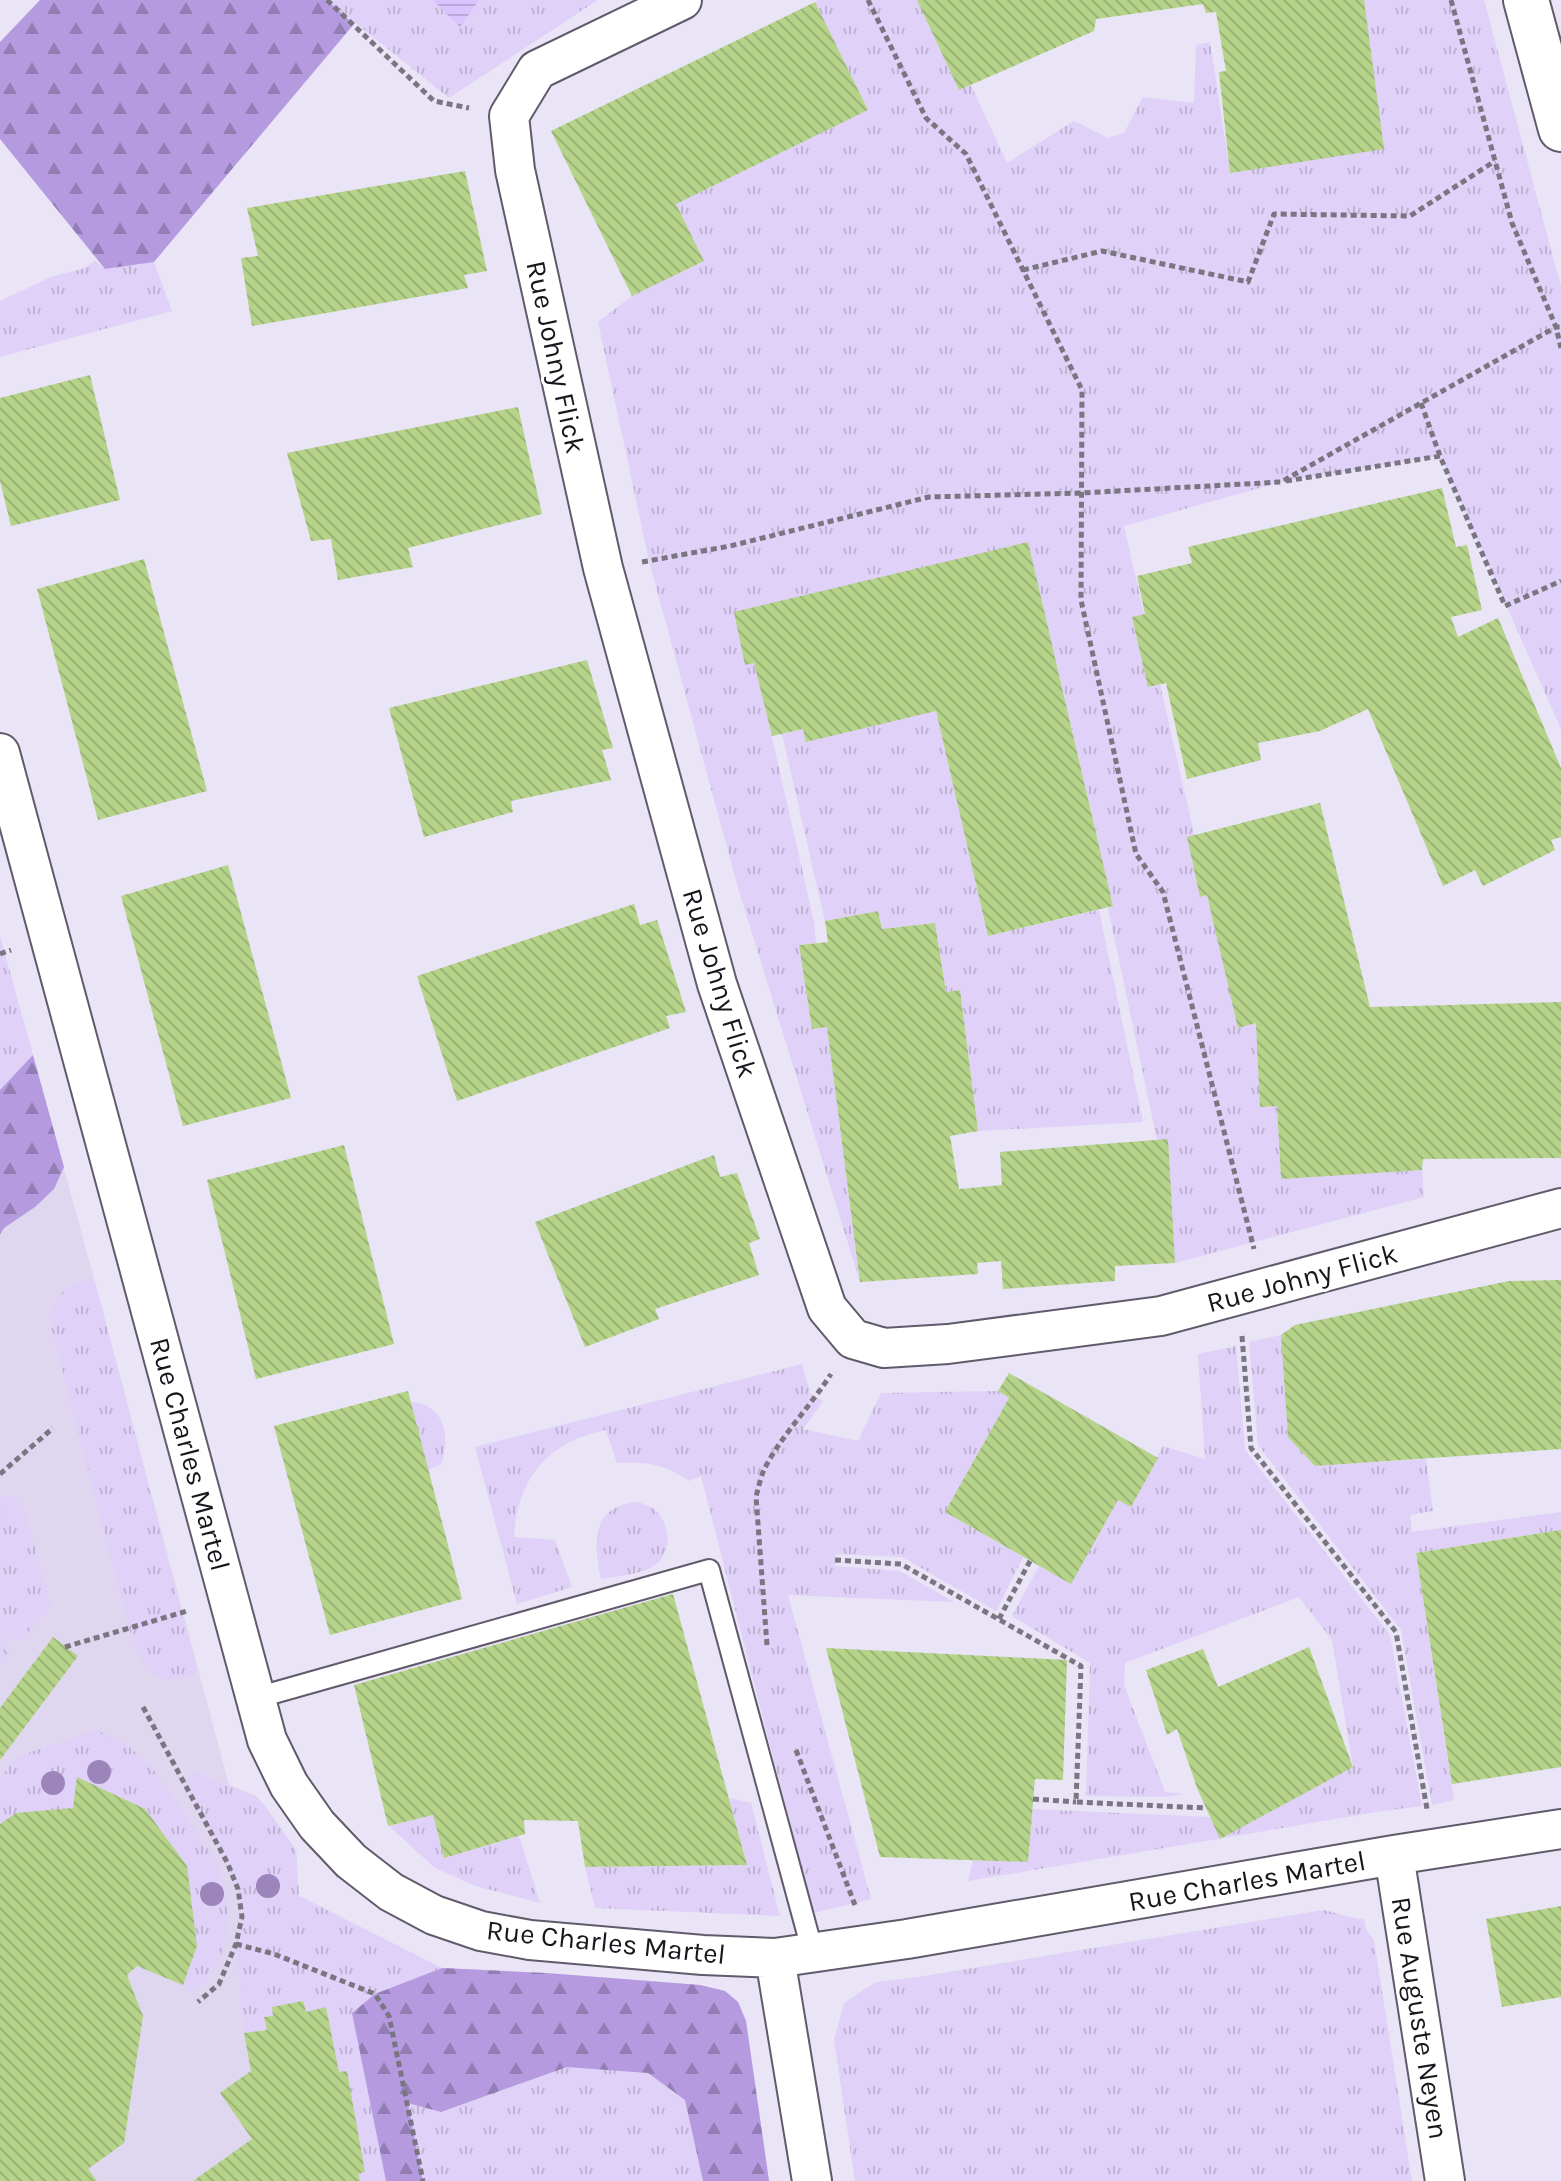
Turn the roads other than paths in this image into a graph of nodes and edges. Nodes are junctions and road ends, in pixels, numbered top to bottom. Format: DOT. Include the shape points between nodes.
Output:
graph roads {
  1 [pos="682,0"];
  2 [pos="1526,0"];
  3 [pos="1561,129"];
  4 [pos="0,753"];
  5 [pos="1561,1208"];
  6 [pos="256,1698"];
  7 [pos="1561,1829"];
  8 [pos="1394,1855"];
  9 [pos="813,1953"];
  10 [pos="775,1958"];
  11 [pos="812,2181"];
  12 [pos="1445,2181"];
  1 -- 5 [label="street, Rue Johny Flick" via="537,70 509,116 515,170 603,568 717,984 827,1308 853,1339 884,1348 1161,1316"];
  2 -- 3 [label="street"];
  4 -- 6 [label="street, Rue Charles Martel"];
  6 -- 9 [label="lane" via="709,1570"];
  6 -- 10 [label="street, Rue Charles Martel" via="267,1740 317,1825 391,1892 434,1915 530,1940"];
  7 -- 8 [label="street, Rue Charles Martel"];
  8 -- 9 [label="street, Rue Charles Martel"];
  8 -- 12 [label="street, Rue Auguste Neyen"];
  9 -- 10 [label="street, Rue Charles Martel"];
  10 -- 11 [label="street"];
}
